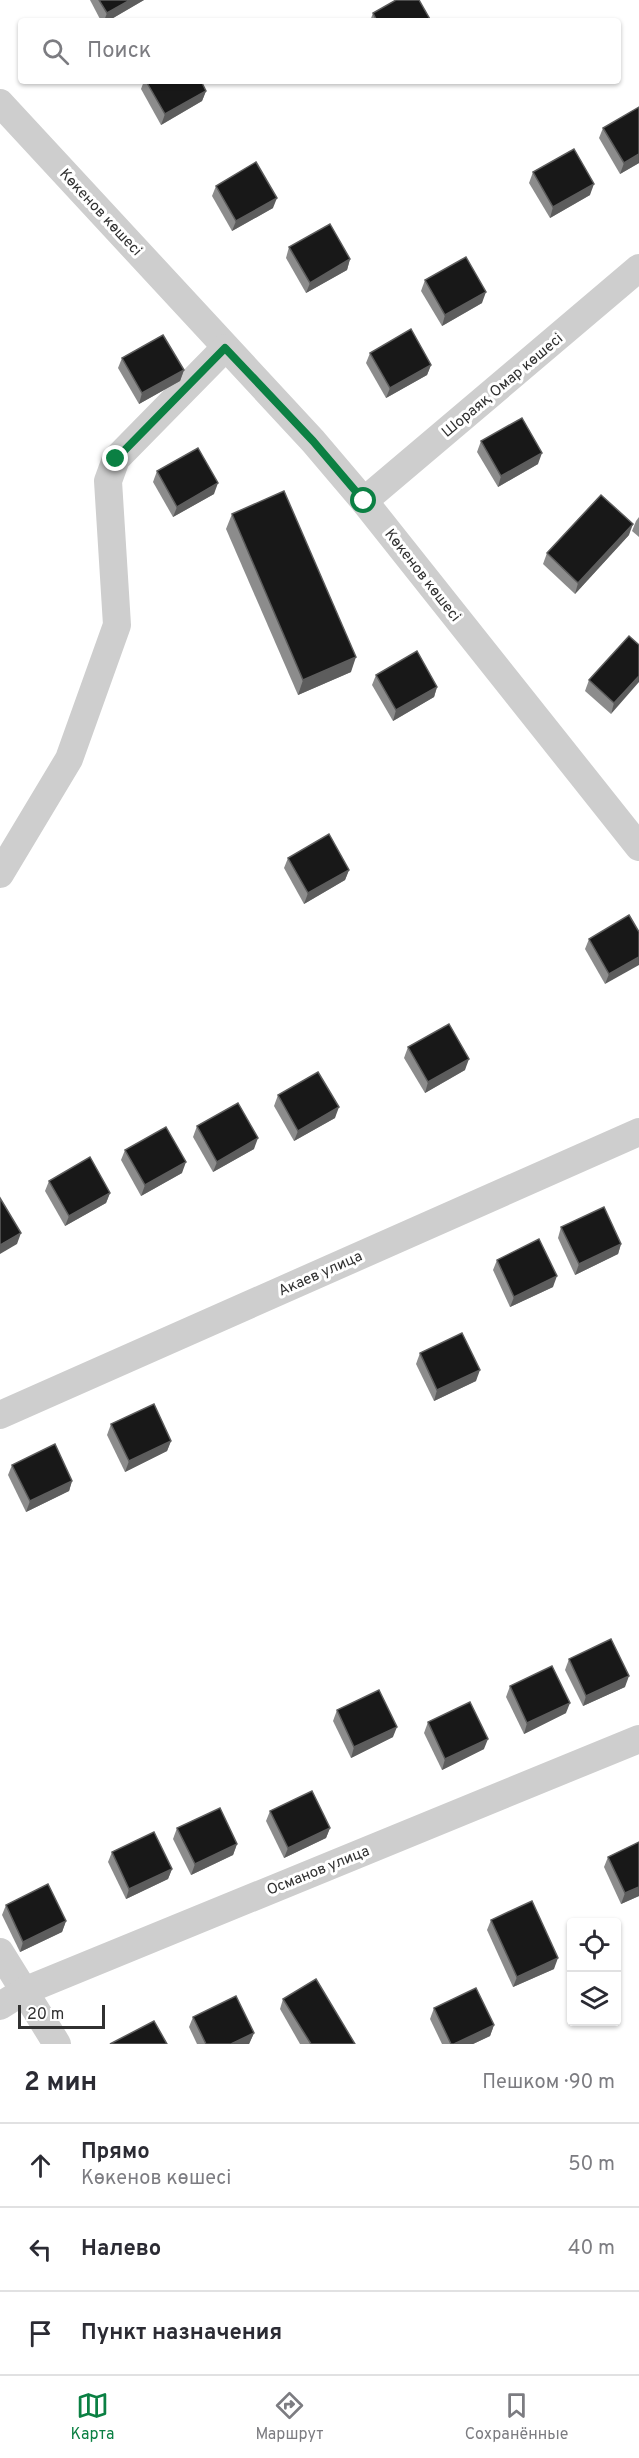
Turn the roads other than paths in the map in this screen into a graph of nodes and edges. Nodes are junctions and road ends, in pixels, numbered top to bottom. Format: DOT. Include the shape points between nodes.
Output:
graph roads {
  1 [pos="0,103"];
  2 [pos="639,268"];
  3 [pos="225,348"];
  4 [pos="364,501"];
  5 [pos="639,847"];
  6 [pos="0,874"];
  7 [pos="639,1132"];
  8 [pos="0,1415"];
  9 [pos="639,1739"];
  10 [pos="0,1952"];
  11 [pos="24,1991"];
  12 [pos="0,2006"];
  13 [pos="57,2044"];
  1 -- 3 [label="street, Көкенов көшесі"];
  2 -- 4 [label="street, Шораяқ Омар көшесі"];
  3 -- 4 [label="street, Көкенов көшесі"];
  3 -- 6 [label="street" via="116,459 108,481 117,625 69,759"];
  4 -- 5 [label="street, Көкенов көшесі"];
  7 -- 8 [label="street, Акаев улица"];
  9 -- 11 [label="street, Османов улица"];
  10 -- 11 [label="street"];
  11 -- 12 [label="street, Османов улица"];
  11 -- 13 [label="street"];
}
